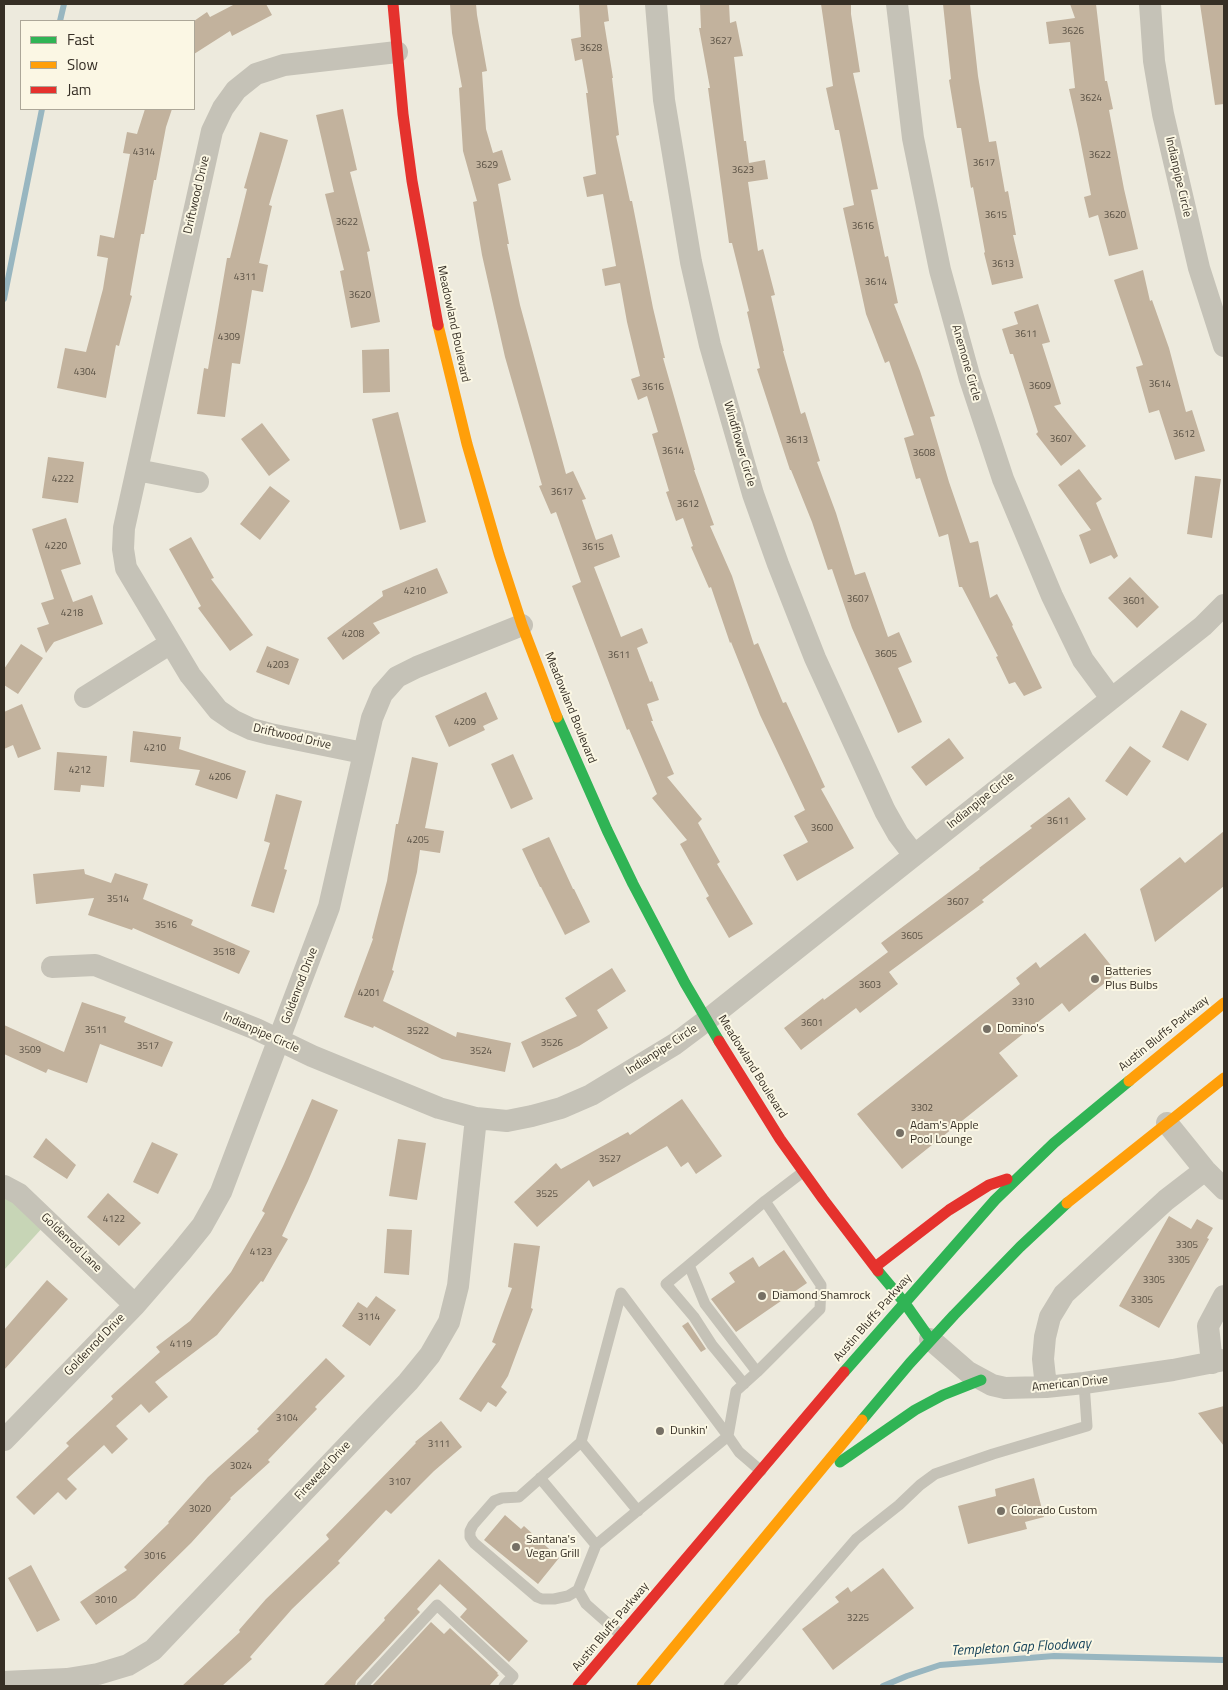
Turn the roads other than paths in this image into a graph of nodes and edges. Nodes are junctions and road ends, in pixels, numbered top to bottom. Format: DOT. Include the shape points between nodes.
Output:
graph roads {
  1 [pos="393,4"];
  2 [pos="656,4"];
  3 [pos="897,4"];
  4 [pos="1150,4"];
  5 [pos="397,52"];
  6 [pos="1224,346"];
  7 [pos="137,470"];
  8 [pos="198,482"];
  9 [pos="1224,606"];
  10 [pos="522,625"];
  11 [pos="170,643"];
  12 [pos="85,697"];
  13 [pos="1111,698"];
  14 [pos="363,753"];
  15 [pos="914,855"];
  16 [pos="52,967"];
  17 [pos="1224,1003"];
  18 [pos="707,1020"];
  19 [pos="279,1040"];
  20 [pos="1224,1078"];
  21 [pos="476,1118"];
  22 [pos="1167,1123"];
  23 [pos="1205,1170"];
  24 [pos="803,1172"];
  25 [pos="1022,1173"];
  26 [pos="4,1186"];
  27 [pos="1224,1188"];
  28 [pos="766,1201"];
  29 [pos="689,1265"];
  30 [pos="875,1267"];
  31 [pos="1224,1296"];
  32 [pos="904,1302"];
  33 [pos="135,1304"];
  34 [pos="930,1339"];
  35 [pos="1218,1362"];
  36 [pos="757,1372"];
  37 [pos="981,1380"];
  38 [pos="1084,1383"];
  39 [pos="744,1384"];
  40 [pos="1046,1387"];
  41 [pos="728,1436"];
  42 [pos="4,1440"];
  43 [pos="581,1442"];
  44 [pos="760,1471"];
  45 [pos="540,1478"];
  46 [pos="807,1487"];
  47 [pos="638,1510"];
  48 [pos="596,1545"];
  49 [pos="578,1590"];
  50 [pos="621,1635"];
  51 [pos="4,1682"];
  52 [pos="362,1686"];
  53 [pos="504,1686"];
  54 [pos="578,1686"];
  55 [pos="642,1686"];
  56 [pos="729,1686"];
  1 -- 5 [label="main road, Meadowland Boulevard"];
  2 -- 15 [label="street, Windflower Circle" via="664,100 691,262 710,345 753,494 819,666 885,811"];
  3 -- 13 [label="street, Anemone Circle" via="914,138 940,270 970,379 1003,479 1052,596 1083,660"];
  4 -- 6 [label="street, Indianpipe Circle" via="1154,61 1163,114 1198,268"];
  5 -- 7 [label="street, Driftwood Drive" via="284,65 256,74 236,90 223,108 212,131"];
  5 -- 10 [label="main road, Meadowland Boulevard" via="412,181 441,340 467,444"];
  7 -- 8 [label="street"];
  7 -- 11 [label="street, Driftwood Drive" via="124,528 126,568"];
  9 -- 13 [label="street, Indianpipe Circle"];
  10 -- 14 [label="street, Goldenrod Drive" via="397,677 382,694"];
  10 -- 18 [label="main road, Meadowland Boulevard" via="558,720 607,830"];
  11 -- 12 [label="street"];
  11 -- 14 [label="street, Driftwood Drive" via="203,693 218,710 234,721 270,734"];
  13 -- 15 [label="street, Indianpipe Circle"];
  14 -- 19 [label="street, Goldenrod Drive" via="330,907"];
  15 -- 18 [label="street, Indianpipe Circle"];
  16 -- 19 [label="street, Indianpipe Circle" via="95,965"];
  17 -- 25 [label="main road, Austin Bluffs Parkway"];
  18 -- 21 [label="street, Indianpipe Circle" via="675,1044 591,1095 561,1108 507,1121"];
  18 -- 24 [label="main road, Meadowland Boulevard"];
  19 -- 21 [label="street, Indianpipe Circle" via="439,1108"];
  19 -- 33 [label="street, Goldenrod Drive" via="221,1192 202,1226"];
  20 -- 22 [label="main road"];
  21 -- 51 [label="street, Fireweed Drive" via="458,1286 449,1322 430,1355 408,1382 153,1650 128,1665 98,1674"];
  22 -- 23 [label="street"];
  22 -- 34 [label="main road" via="1073,1198"];
  23 -- 27 [label="street"];
  23 -- 40 [label="street" via="1159,1207 1064,1294 1050,1316 1045,1337"];
  24 -- 28 [label="lane"];
  24 -- 30 [label="main road, Meadowland Boulevard"];
  25 -- 30 [label="main road" via="989,1185 949,1210"];
  25 -- 32 [label="main road, Austin Bluffs Parkway"];
  26 -- 33 [label="street, Goldenrod Lane" via="19,1194"];
  28 -- 29 [label="lane"];
  28 -- 36 [label="lane" via="820,1286 820,1308"];
  29 -- 36 [label="lane" via="704,1304"];
  29 -- 39 [label="lane" via="666,1284"];
  30 -- 32 [label="main road, Meadowland Boulevard"];
  31 -- 35 [label="street" via="1208,1326"];
  32 -- 34 [label="main road, Meadowland Boulevard"];
  32 -- 44 [label="main road, Austin Bluffs Parkway"];
  33 -- 42 [label="street, Goldenrod Drive"];
  34 -- 37 [label="street, American Drive"];
  34 -- 46 [label="main road"];
  35 -- 38 [label="street, American Drive"];
  36 -- 39 [label="lane"];
  37 -- 40 [label="street, American Drive" via="1005,1388"];
  37 -- 46 [label="main road" via="939,1396 916,1410"];
  38 -- 40 [label="street, American Drive"];
  38 -- 56 [label="lane" via="1087,1426 993,1454 936,1474 920,1484 856,1539"];
  39 -- 41 [label="lane" via="736,1392"];
  41 -- 43 [label="lane" via="621,1293"];
  41 -- 44 [label="lane" via="739,1452"];
  41 -- 47 [label="lane"];
  43 -- 45 [label="lane"];
  43 -- 47 [label="lane"];
  44 -- 50 [label="main road, Austin Bluffs Parkway"];
  45 -- 48 [label="lane"];
  45 -- 49 [label="lane" via="519,1497 494,1501 473,1525 470,1537 537,1597 568,1596"];
  46 -- 55 [label="main road"];
  47 -- 48 [label="lane"];
  48 -- 49 [label="lane"];
  49 -- 50 [label="lane" via="586,1604"];
  50 -- 54 [label="main road, Austin Bluffs Parkway"];
  52 -- 53 [label="lane" via="437,1605 513,1676"];
}
